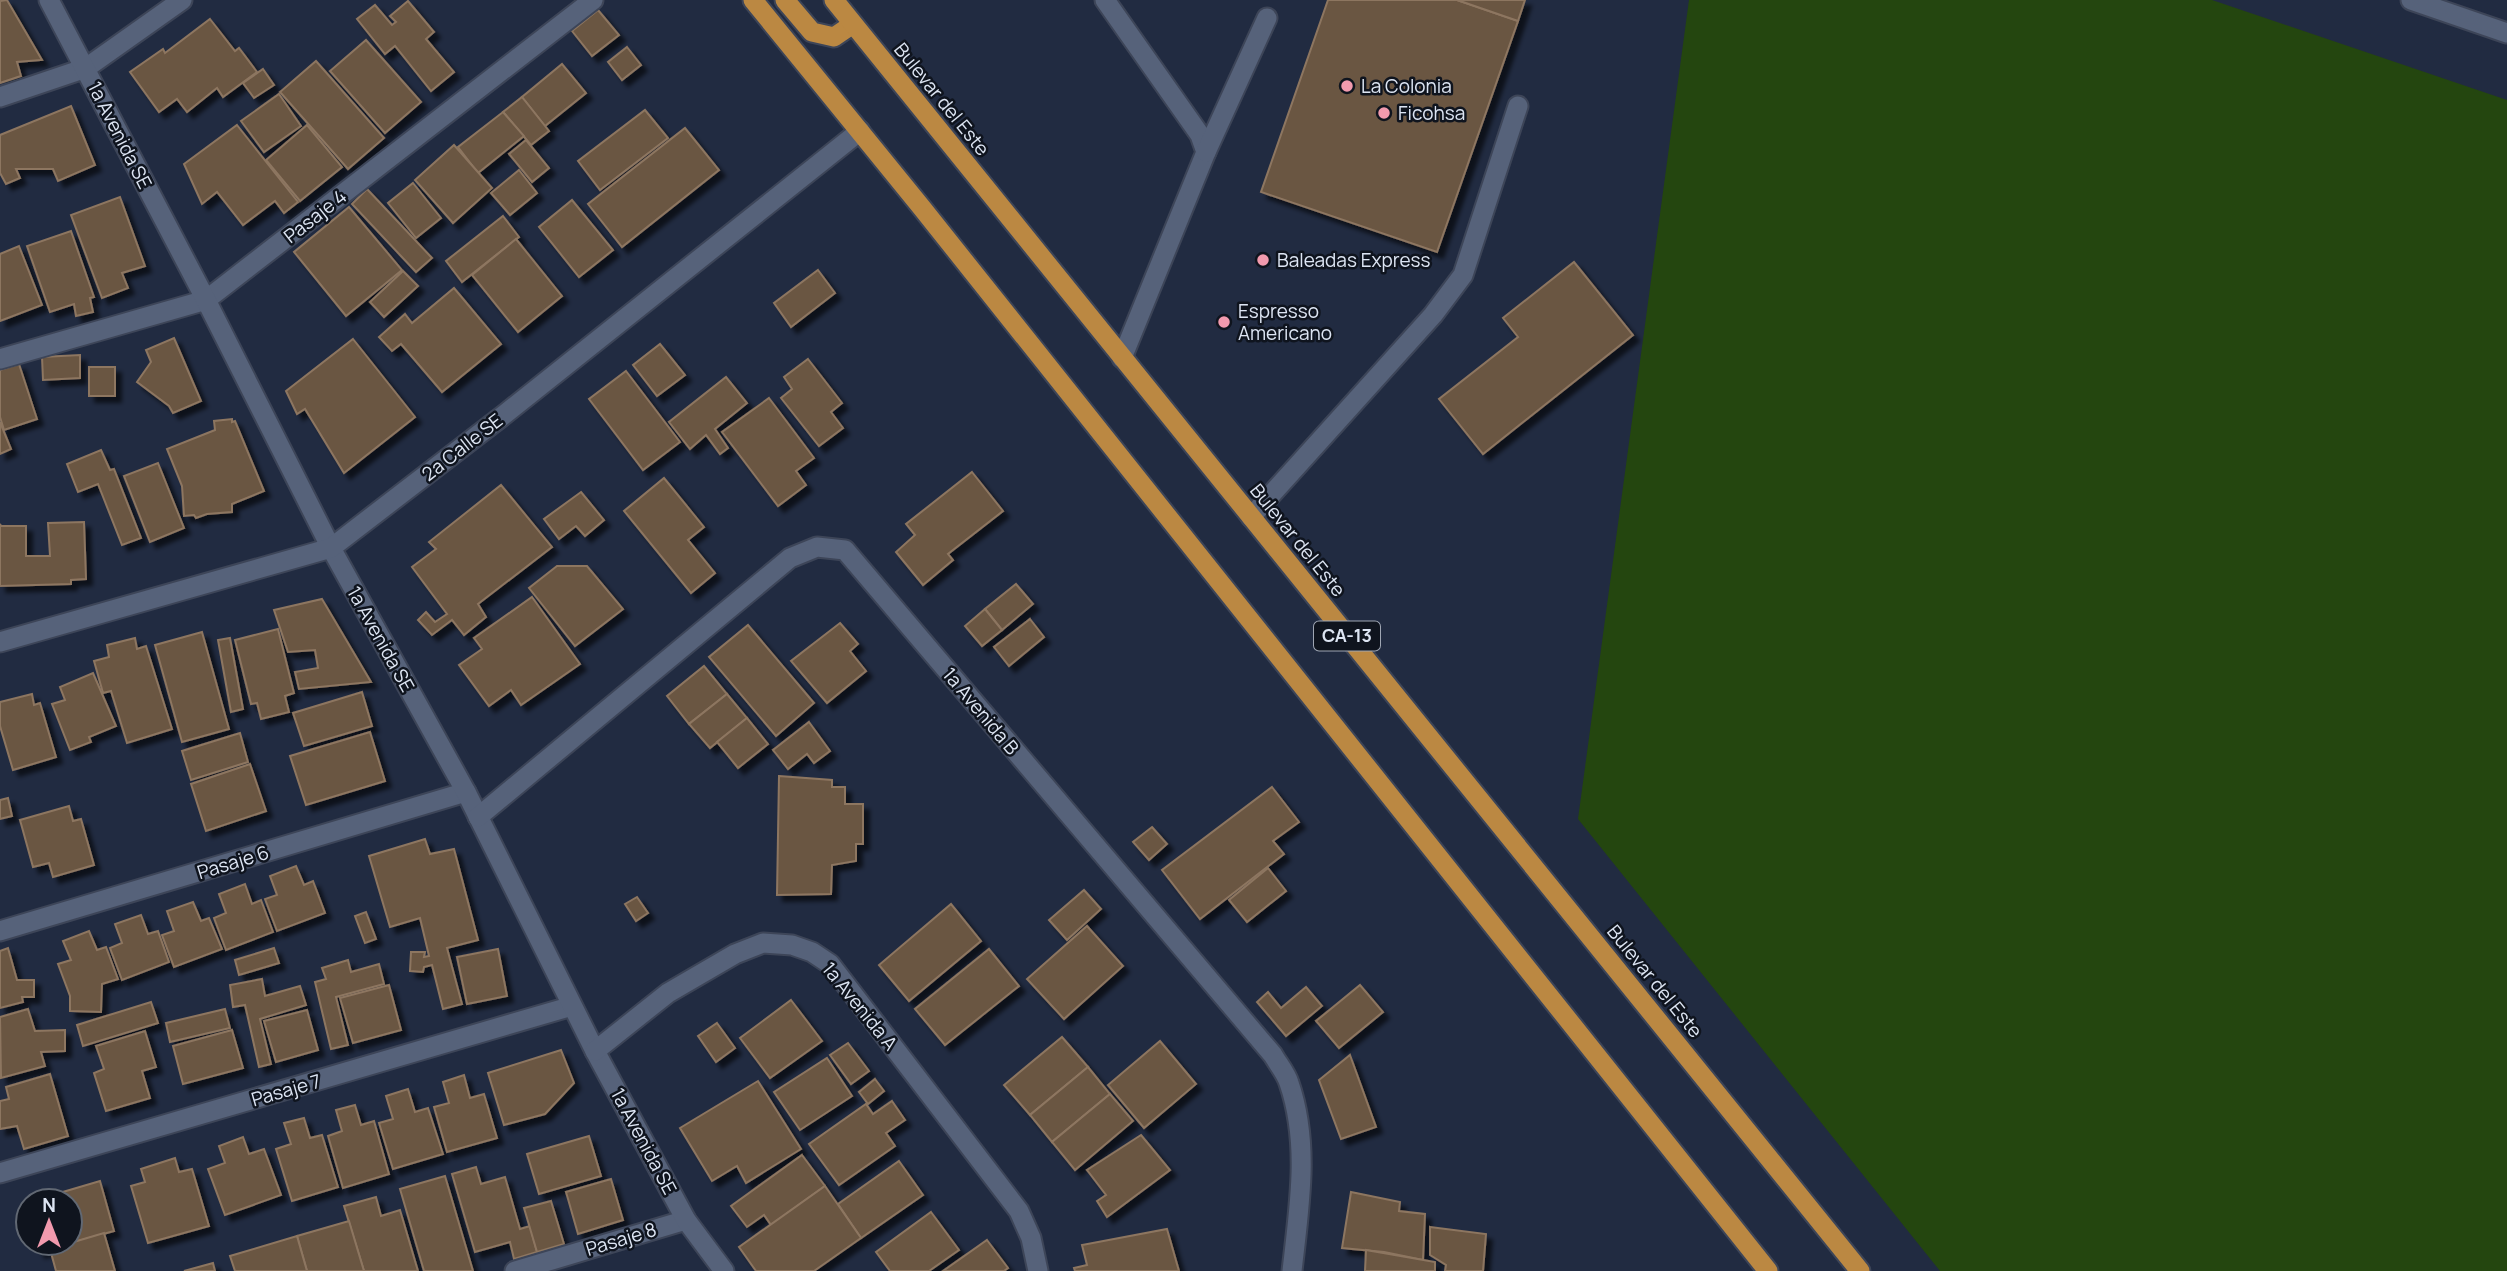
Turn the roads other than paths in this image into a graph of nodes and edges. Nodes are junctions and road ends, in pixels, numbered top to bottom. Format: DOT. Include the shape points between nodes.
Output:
graph roads {
  1 [pos="49,0"];
  2 [pos="182,0"];
  3 [pos="593,0"];
  4 [pos="753,0"];
  5 [pos="785,0"];
  6 [pos="834,0"];
  7 [pos="847,0"];
  8 [pos="1105,0"];
  9 [pos="2411,0"];
  10 [pos="1267,18"];
  11 [pos="853,24"];
  12 [pos="2507,33"];
  13 [pos="86,68"];
  14 [pos="0,97"];
  15 [pos="1518,106"];
  16 [pos="860,131"];
  17 [pos="1206,152"];
  18 [pos="206,300"];
  19 [pos="1122,358"];
  20 [pos="0,359"];
  21 [pos="1251,517"];
  22 [pos="331,548"];
  23 [pos="0,642"];
  24 [pos="466,792"];
  25 [pos="478,817"];
  26 [pos="0,932"];
  27 [pos="572,1006"];
  28 [pos="595,1051"];
  29 [pos="0,1173"];
  30 [pos="686,1220"];
  31 [pos="515,1271"];
  32 [pos="723,1271"];
  33 [pos="1038,1271"];
  34 [pos="1292,1271"];
  35 [pos="1768,1271"];
  36 [pos="1860,1271"];
  1 -- 13 [label="street, 1a Avenida SE"];
  2 -- 13 [label="street"];
  3 -- 18 [label="street, Pasaje 4"];
  4 -- 16 [label="highway"];
  5 -- 11 [label="highway" via="812,32 834,37"];
  6 -- 11 [label="highway, Bulevar del Este / CA-13"];
  7 -- 11 [label="street"];
  8 -- 17 [label="street" via="1200,135"];
  9 -- 12 [label="street"];
  10 -- 17 [label="street"];
  11 -- 19 [label="highway, Bulevar del Este / CA-13"];
  13 -- 14 [label="street"];
  13 -- 18 [label="street, 1a Avenida SE"];
  15 -- 21 [label="street" via="1463,275 1433,315"];
  16 -- 22 [label="street, 2a Calle SE"];
  16 -- 35 [label="highway"];
  17 -- 19 [label="street"];
  18 -- 20 [label="street, Pasaje 4"];
  18 -- 22 [label="street, 1a Avenida SE"];
  19 -- 21 [label="highway, Bulevar del Este / CA-13"];
  21 -- 36 [label="highway, Bulevar del Este / CA-13"];
  22 -- 23 [label="street, 2a Calle SE"];
  22 -- 24 [label="street, 1a Avenida SE"];
  24 -- 25 [label="street, 1a Avenida SE"];
  24 -- 26 [label="street, Pasaje 6"];
  25 -- 27 [label="street, 1a Avenida SE"];
  25 -- 34 [label="street, 1a Avenida B" via="790,558 817,547 845,551 1278,1063 1298,1115 1302,1149"];
  27 -- 28 [label="street, 1a Avenida SE"];
  27 -- 29 [label="street, Pasaje 7"];
  28 -- 30 [label="street, 1a Avenida SE"];
  28 -- 33 [label="street, 1a Avenida A" via="668,993 735,954 763,943 812,952 830,964 1019,1212"];
  30 -- 31 [label="street, Pasaje 8"];
  30 -- 32 [label="street, 1a Avenida SE"];
}
